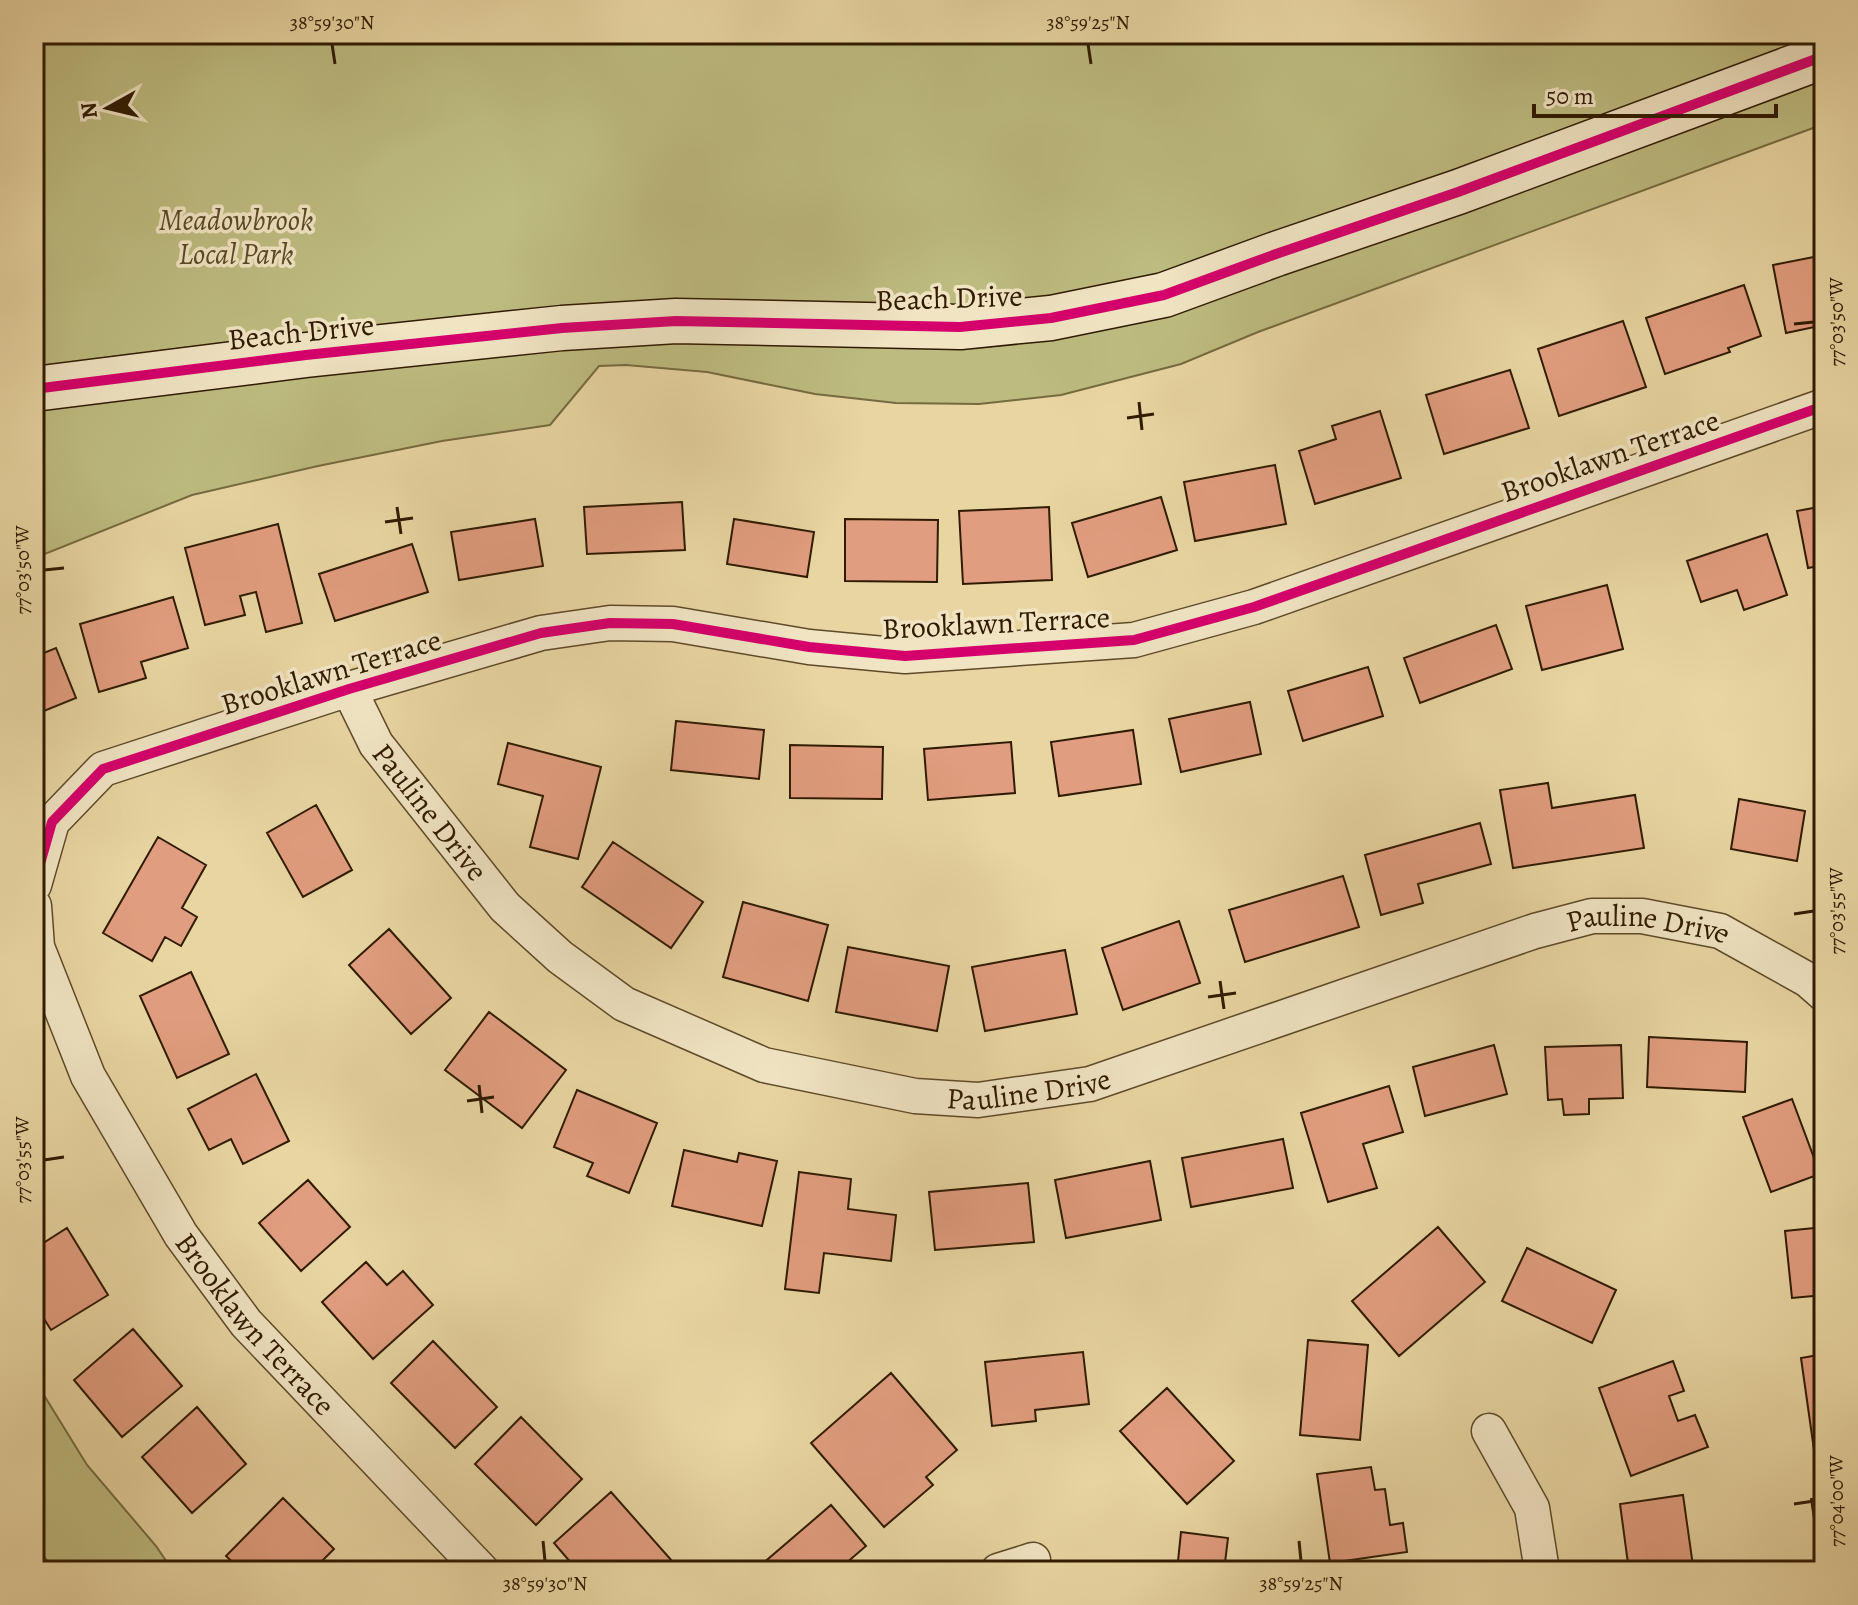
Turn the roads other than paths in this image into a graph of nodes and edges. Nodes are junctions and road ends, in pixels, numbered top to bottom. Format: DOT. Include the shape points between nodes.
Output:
graph roads {
  1 [pos="1824,56"];
  2 [pos="34,389"];
  3 [pos="1824,406"];
  4 [pos="349,689"];
  5 [pos="34,885"];
  6 [pos="34,906"];
  7 [pos="1824,994"];
  8 [pos="1489,1431"];
  9 [pos="1033,1560"];
  10 [pos="482,1571"];
  11 [pos="998,1571"];
  12 [pos="1542,1571"];
  1 -- 2 [label="street, Beach Drive" via="1164,295 1051,318 960,327 676,321 562,328"];
  3 -- 4 [label="street, Brooklawn Terrace" via="1254,607 1134,640 905,656 809,647 673,624 610,623 541,633"];
  4 -- 5 [label="street, Brooklawn Terrace" via="103,769 52,822"];
  4 -- 7 [label="street, Pauline Drive" via="376,744 505,907 560,957 624,1004 764,1065 915,1096 978,1100 1090,1084 1592,916 1642,916 1720,931"];
  6 -- 10 [label="street, Brooklawn Terrace" via="37,947 88,1076 181,1235 246,1323"];
  8 -- 12 [label="street" via="1532,1508"];
  9 -- 11 [label="street"];
}
